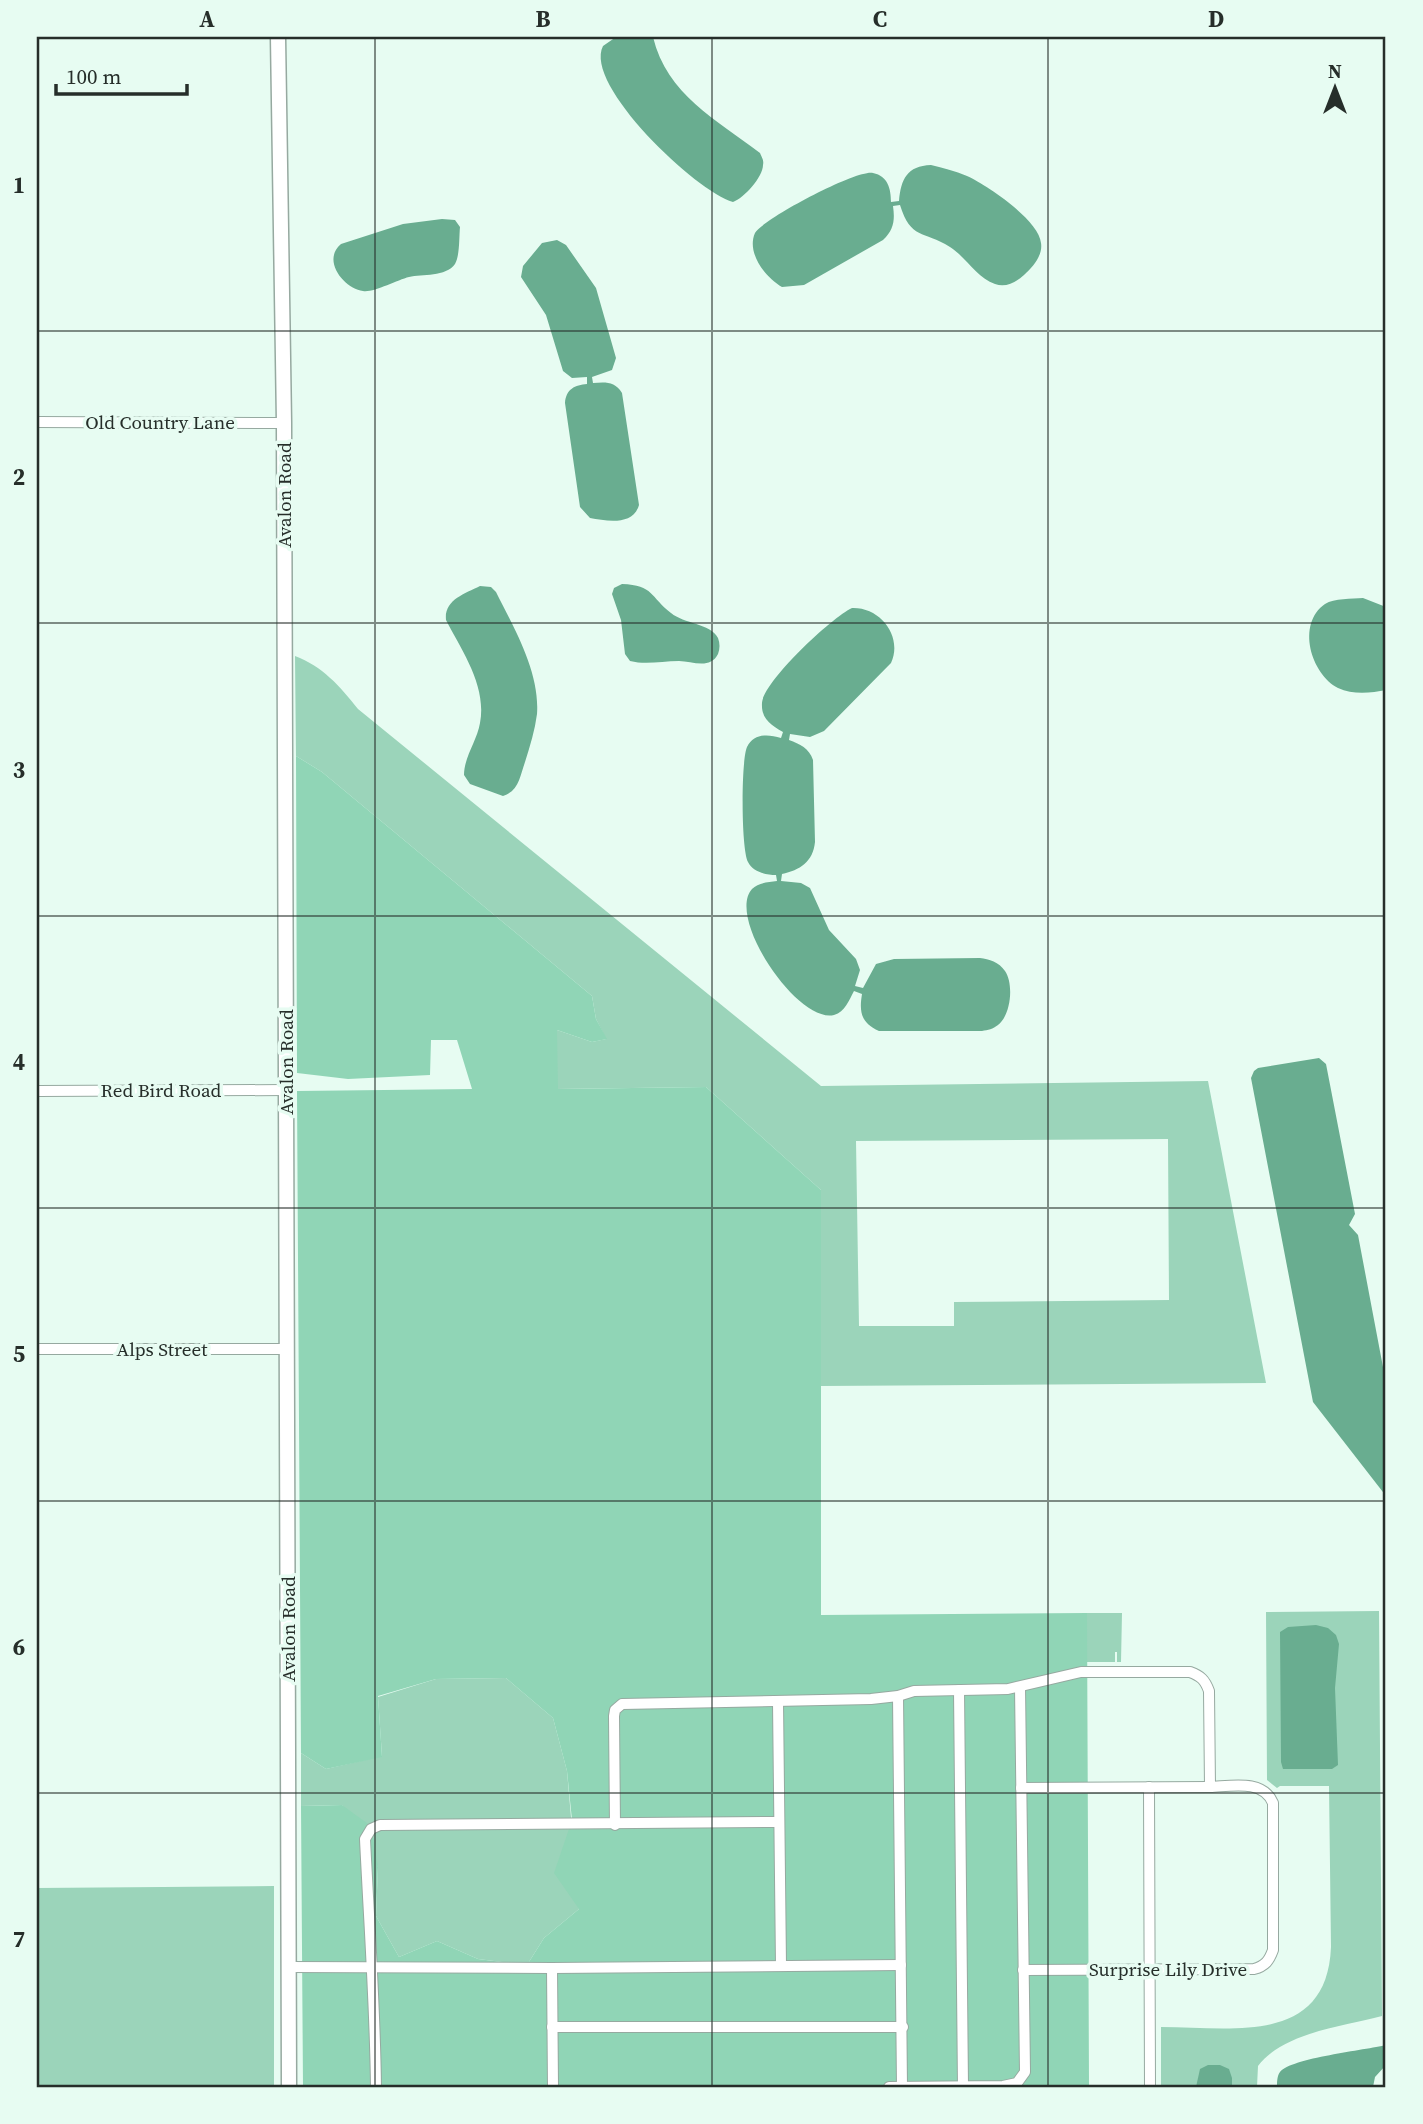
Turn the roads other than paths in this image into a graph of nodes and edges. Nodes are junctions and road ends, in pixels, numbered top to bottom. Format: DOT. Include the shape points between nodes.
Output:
graph roads {
  1 [pos="278,37"];
  2 [pos="37,422"];
  3 [pos="284,423"];
  4 [pos="286,1090"];
  5 [pos="37,1091"];
  6 [pos="37,1349"];
  7 [pos="287,1349"];
  8 [pos="1020,1687"];
  9 [pos="959,1690"];
  10 [pos="898,1696"];
  11 [pos="778,1702"];
  12 [pos="1149,1787"];
  13 [pos="1210,1787"];
  14 [pos="1021,1788"];
  15 [pos="778,1822"];
  16 [pos="615,1825"];
  17 [pos="781,1965"];
  18 [pos="901,1965"];
  19 [pos="288,1967"];
  20 [pos="370,1968"];
  21 [pos="552,1968"];
  22 [pos="1150,1969"];
  23 [pos="1023,1970"];
  24 [pos="903,2026"];
  25 [pos="552,2027"];
  26 [pos="289,2087"];
  27 [pos="376,2087"];
  28 [pos="553,2087"];
  29 [pos="889,2087"];
  30 [pos="902,2087"];
  31 [pos="963,2087"];
  32 [pos="1150,2087"];
  1 -- 3 [label="main road, Avalon Road"];
  2 -- 3 [label="street, Old Country Lane"];
  3 -- 4 [label="main road, Avalon Road"];
  4 -- 5 [label="street, Red Bird Road"];
  4 -- 7 [label="main road, Avalon Road"];
  6 -- 7 [label="street, Alps Street"];
  7 -- 19 [label="main road, Avalon Road"];
  8 -- 9 [label="street"];
  8 -- 13 [label="street" via="1081,1672 1190,1672 1205,1680 1209,1691"];
  8 -- 14 [label="street"];
  9 -- 10 [label="street"];
  9 -- 31 [label="street"];
  10 -- 11 [label="street"];
  10 -- 18 [label="street"];
  11 -- 15 [label="street"];
  11 -- 16 [label="street" via="622,1704 614,1716"];
  12 -- 13 [label="street"];
  12 -- 14 [label="street"];
  12 -- 22 [label="street"];
  13 -- 22 [label="street, Surprise Lily Drive" via="1252,1786 1264,1791 1273,1803 1273,1950 1269,1961 1254,1969"];
  14 -- 23 [label="street"];
  15 -- 16 [label="street"];
  15 -- 17 [label="street"];
  16 -- 20 [label="street" via="380,1825 371,1829 365,1839"];
  17 -- 18 [label="street"];
  17 -- 21 [label="street"];
  18 -- 24 [label="street"];
  19 -- 20 [label="street"];
  19 -- 26 [label="main road, Avalon Road"];
  20 -- 21 [label="street"];
  20 -- 27 [label="street"];
  21 -- 25 [label="street"];
  22 -- 23 [label="street, Surprise Lily Drive"];
  22 -- 32 [label="street"];
  23 -- 31 [label="street" via="1025,2072 1017,2083"];
  24 -- 25 [label="street"];
  24 -- 30 [label="street"];
  25 -- 28 [label="street"];
  29 -- 30 [label="street"];
  30 -- 31 [label="street"];
}
